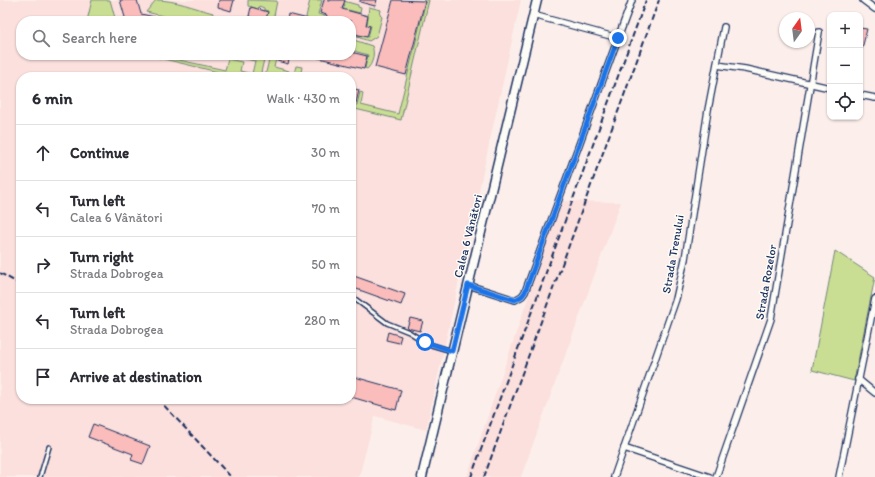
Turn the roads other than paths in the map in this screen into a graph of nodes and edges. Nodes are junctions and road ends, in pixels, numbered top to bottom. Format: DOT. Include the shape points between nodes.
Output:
graph roads {
  1 [pos="537,0"];
  2 [pos="632,0"];
  3 [pos="863,0"];
  4 [pos="875,9"];
  5 [pos="533,15"];
  6 [pos="724,27"];
  7 [pos="820,32"];
  8 [pos="618,38"];
  9 [pos="717,65"];
  10 [pos="810,84"];
  11 [pos="827,87"];
  12 [pos="863,95"];
  13 [pos="875,97"];
  14 [pos="468,285"];
  15 [pos="875,299"];
  16 [pos="356,300"];
  17 [pos="452,351"];
  18 [pos="858,379"];
  19 [pos="875,393"];
  20 [pos="49,447"];
  21 [pos="624,448"];
  22 [pos="40,477"];
  23 [pos="422,477"];
  24 [pos="614,477"];
  25 [pos="710,477"];
  26 [pos="716,477"];
  27 [pos="839,477"];
  1 -- 5 [label="main road, Calea 6 Vânători"];
  2 -- 8 [label="street"];
  3 -- 4 [label="street"];
  5 -- 8 [label="street"];
  5 -- 14 [label="main road, Calea 6 Vânători"];
  6 -- 9 [label="street, Strada Trenului"];
  7 -- 10 [label="street, Strada Rozelor"];
  8 -- 14 [label="street" via="525,292 515,300"];
  9 -- 10 [label="street"];
  9 -- 21 [label="street, Strada Trenului" via="676,299"];
  10 -- 11 [label="street"];
  10 -- 26 [label="street, Strada Rozelor" via="771,319"];
  12 -- 13 [label="street"];
  14 -- 17 [label="main road, Calea 6 Vânători"];
  15 -- 18 [label="street"];
  16 -- 17 [label="lane" via="387,324 409,332 428,344"];
  17 -- 23 [label="main road, Calea 6 Vânători"];
  18 -- 19 [label="street"];
  18 -- 27 [label="street"];
  20 -- 22 [label="lane"];
  21 -- 24 [label="street, Strada Trenului"];
  21 -- 25 [label="street"];
}
